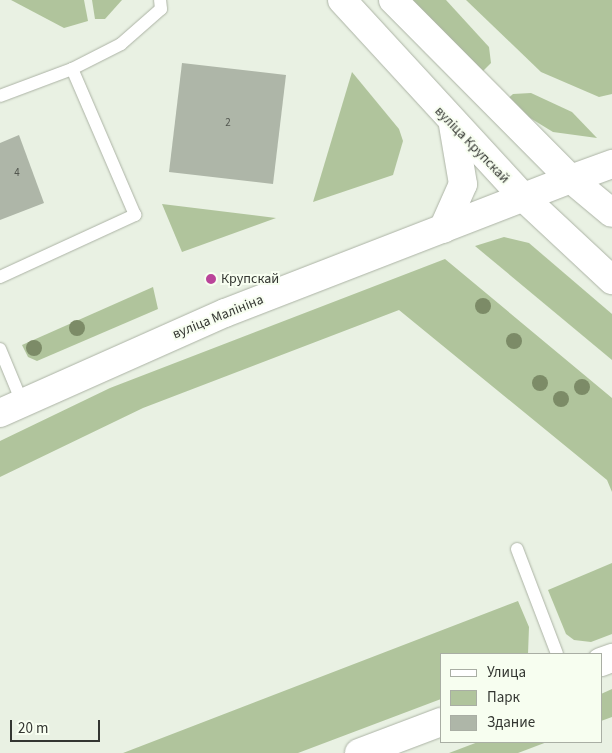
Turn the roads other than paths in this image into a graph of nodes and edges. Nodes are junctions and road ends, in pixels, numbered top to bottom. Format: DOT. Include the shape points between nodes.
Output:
graph roads {
  1 [pos="160,0"];
  2 [pos="342,0"];
  3 [pos="393,0"];
  4 [pos="72,69"];
  5 [pos="0,96"];
  6 [pos="453,125"];
  7 [pos="612,164"];
  8 [pos="571,179"];
  9 [pos="523,197"];
  10 [pos="612,213"];
  11 [pos="443,229"];
  12 [pos="0,277"];
  13 [pos="612,280"];
  14 [pos="0,349"];
  15 [pos="11,408"];
  16 [pos="517,549"];
  17 [pos="557,653"];
  18 [pos="440,722"];
  19 [pos="359,753"];
  1 -- 4 [label="lane" via="161,8 121,44"];
  2 -- 6 [label="main road, вуліца Крупскай"];
  3 -- 8 [label="main road"];
  4 -- 5 [label="lane"];
  4 -- 12 [label="lane" via="135,215"];
  6 -- 9 [label="main road, вуліца Крупскай"];
  6 -- 11 [label="main road" via="463,184"];
  7 -- 8 [label="main road, вуліца Малініна"];
  8 -- 9 [label="main road, вуліца Малініна"];
  8 -- 10 [label="main road"];
  9 -- 11 [label="main road, вуліца Малініна"];
  9 -- 13 [label="main road, вуліца Крупскай"];
  11 -- 15 [label="main road, вуліца Малініна" via="225,313"];
  14 -- 15 [label="lane"];
  16 -- 17 [label="lane"];
  18 -- 19 [label="main road"];
}
